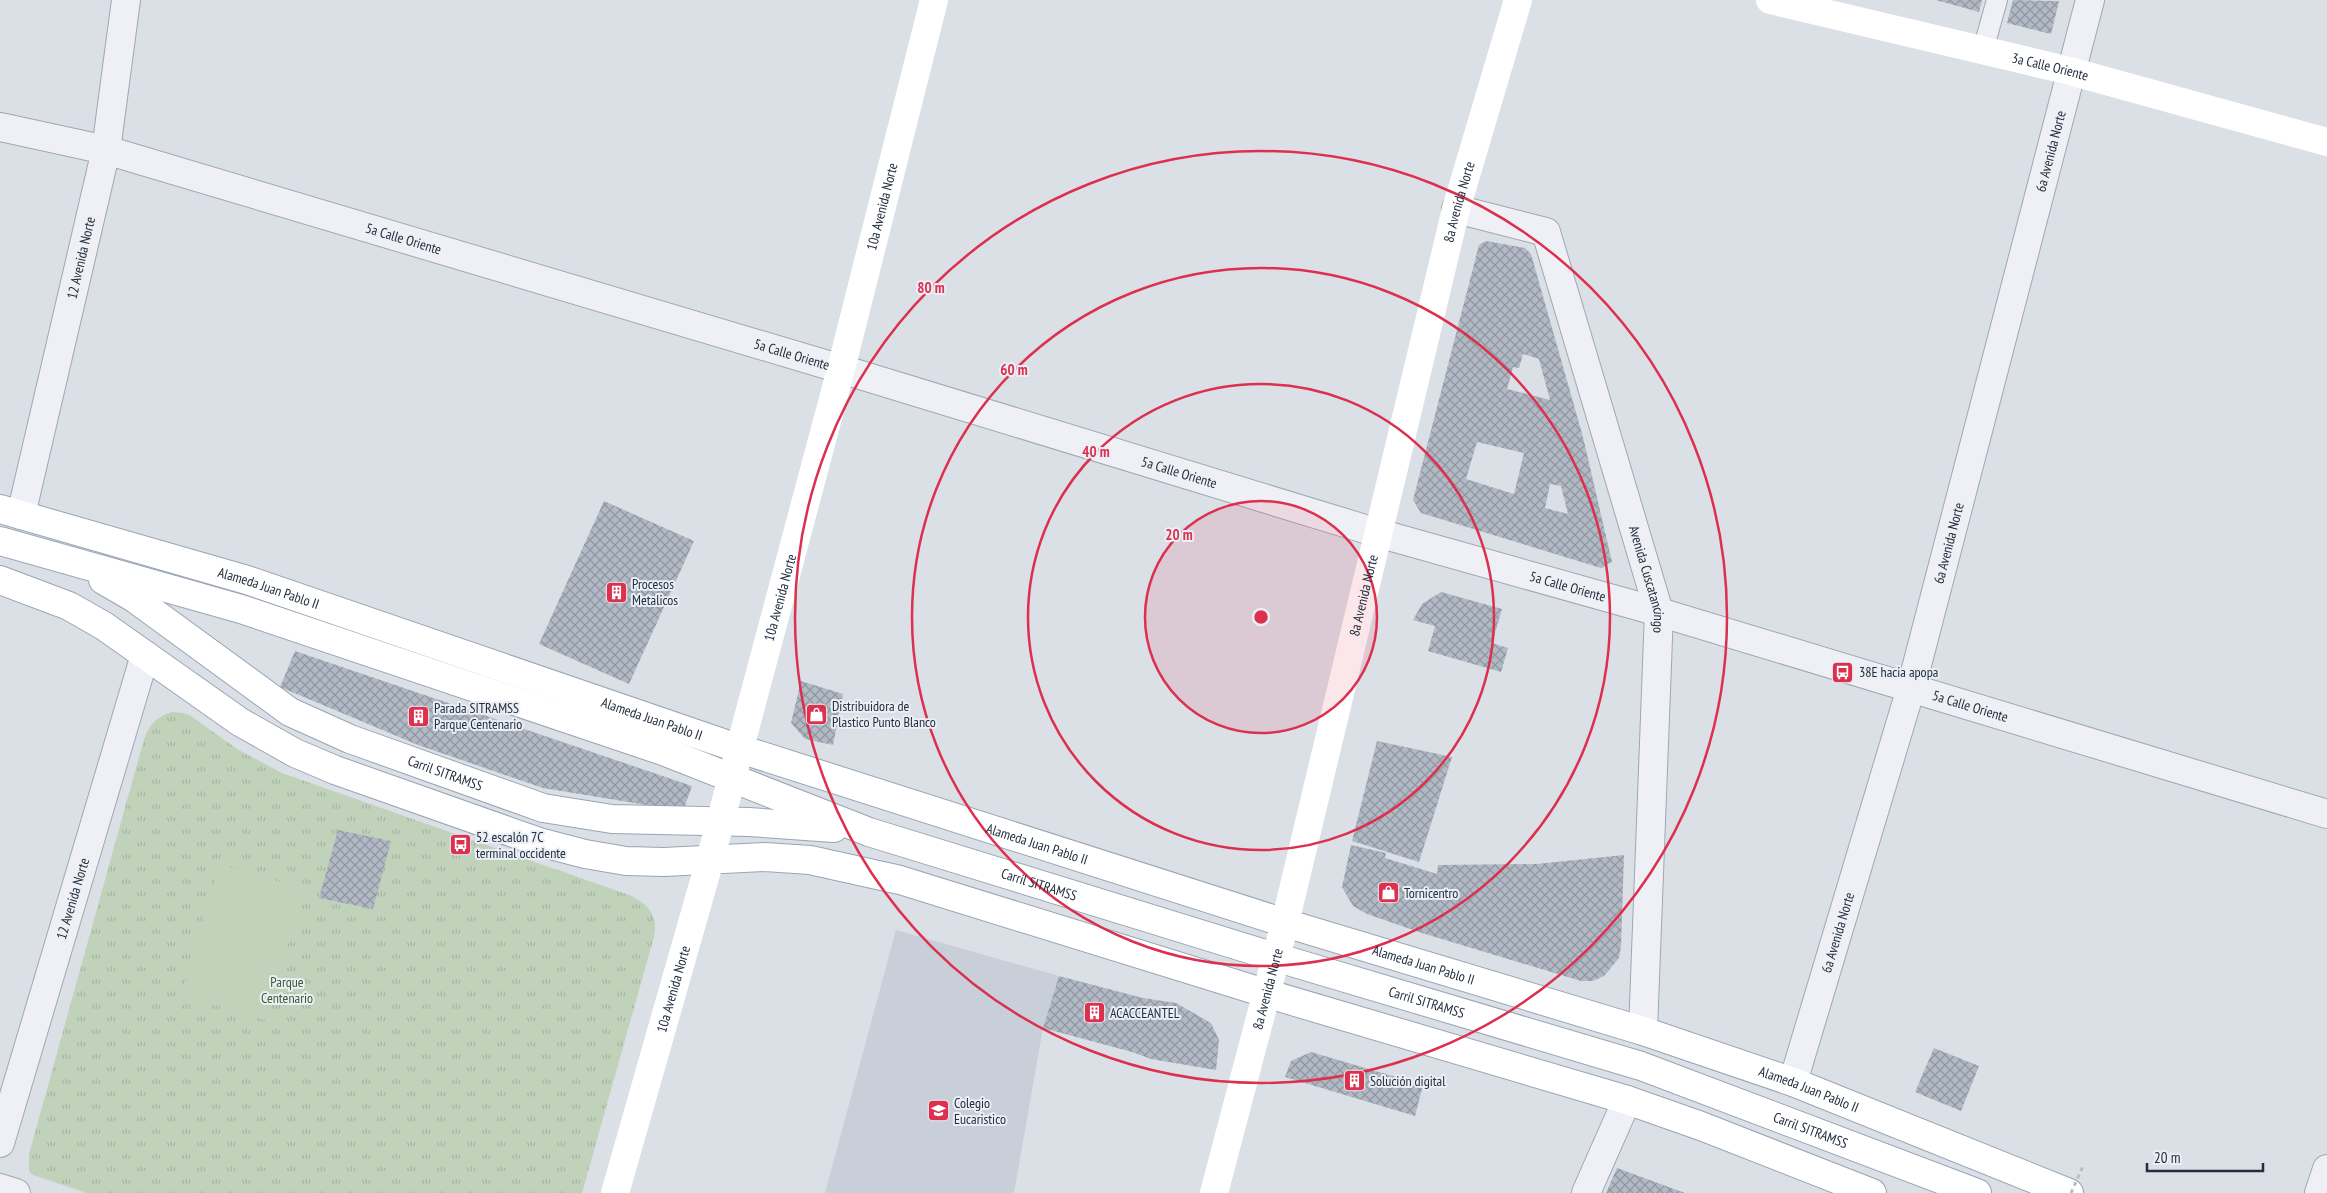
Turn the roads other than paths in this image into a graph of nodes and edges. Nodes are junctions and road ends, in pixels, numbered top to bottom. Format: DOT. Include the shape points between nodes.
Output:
graph roads {
  1 [pos="126,0"];
  2 [pos="934,0"];
  3 [pos="1518,0"];
  4 [pos="1770,0"];
  5 [pos="1997,0"];
  6 [pos="2090,0"];
  7 [pos="1982,50"];
  8 [pos="2070,71"];
  9 [pos="0,127"];
  10 [pos="2327,142"];
  11 [pos="106,150"];
  12 [pos="1456,209"];
  13 [pos="841,369"];
  14 [pos="11,512"];
  15 [pos="1378,533"];
  16 [pos="0,541"];
  17 [pos="72,562"];
  18 [pos="0,580"];
  19 [pos="1660,612"];
  20 [pos="145,655"];
  21 [pos="1912,688"];
  22 [pos="740,749"];
  23 [pos="731,779"];
  24 [pos="2327,814"];
  25 [pos="720,822"];
  26 [pos="869,832"];
  27 [pos="710,860"];
  28 [pos="1284,923"];
  29 [pos="1275,957"];
  30 [pos="1265,993"];
  31 [pos="1643,1031"];
  32 [pos="1793,1082"];
  33 [pos="1628,1100"];
  34 [pos="0,1143"];
  35 [pos="2327,1169"];
  36 [pos="0,1188"];
  37 [pos="16,1193"];
  38 [pos="614,1193"];
  39 [pos="1214,1193"];
  40 [pos="1586,1193"];
  41 [pos="1872,1193"];
  42 [pos="1977,1193"];
  43 [pos="2070,1193"];
  44 [pos="2320,1193"];
  1 -- 11 [label="street, 12 Avenida Norte"];
  2 -- 13 [label="main road, 10a Avenida Norte"];
  3 -- 12 [label="main road, 8a Avenida Norte"];
  4 -- 7 [label="main road, 3a Calle Oriente"];
  5 -- 7 [label="lane"];
  6 -- 8 [label="street, 6a Avenida Norte"];
  7 -- 8 [label="main road, 3a Calle Oriente"];
  8 -- 10 [label="main road, 3a Calle Oriente"];
  8 -- 21 [label="street, 6a Avenida Norte"];
  9 -- 11 [label="street, 5a Calle Oriente"];
  11 -- 13 [label="street, 5a Calle Oriente"];
  11 -- 14 [label="street, 12 Avenida Norte"];
  12 -- 15 [label="main road, 8a Avenida Norte"];
  12 -- 19 [label="street, Avenida Cuscatancingo" via="1546,232"];
  13 -- 15 [label="street, 5a Calle Oriente"];
  13 -- 22 [label="main road, 10a Avenida Norte"];
  14 -- 22 [label="main road, Alameda Juan Pablo II" via="247,580"];
  15 -- 19 [label="street, 5a Calle Oriente"];
  15 -- 28 [label="main road, 8a Avenida Norte"];
  16 -- 17 [label="main road, Carril SITRAMSS"];
  17 -- 23 [label="main road, Carril SITRAMSS" via="241,610 663,751"];
  17 -- 25 [label="main road, Carril SITRAMSS" via="134,598 290,712 350,739 543,808 612,820"];
  18 -- 20 [label="main road" via="68,606"];
  19 -- 21 [label="street, 5a Calle Oriente"];
  19 -- 31 [label="street, Avenida Cuscatancingo"];
  20 -- 27 [label="main road" via="240,722 295,753 334,770 539,842 584,854 626,861"];
  20 -- 34 [label="street, 12 Avenida Norte"];
  21 -- 24 [label="street, 5a Calle Oriente"];
  21 -- 32 [label="street, 6a Avenida Norte"];
  22 -- 23 [label="main road, 10a Avenida Norte"];
  22 -- 28 [label="main road, Alameda Juan Pablo II"];
  23 -- 25 [label="main road, 10a Avenida Norte"];
  23 -- 26 [label="main road, Carril SITRAMSS"];
  25 -- 26 [label="main road, Carril SITRAMSS"];
  25 -- 27 [label="main road, 10a Avenida Norte"];
  26 -- 29 [label="main road, Carril SITRAMSS"];
  27 -- 30 [label="main road" via="810,860 857,869"];
  27 -- 38 [label="main road, 10a Avenida Norte"];
  28 -- 29 [label="main road, 8a Avenida Norte"];
  28 -- 31 [label="main road, Alameda Juan Pablo II"];
  29 -- 30 [label="main road, 8a Avenida Norte"];
  29 -- 42 [label="main road, Carril SITRAMSS" via="1641,1066"];
  30 -- 33 [label="main road"];
  30 -- 39 [label="main road, 8a Avenida Norte"];
  31 -- 32 [label="main road, Alameda Juan Pablo II"];
  32 -- 43 [label="main road, Alameda Juan Pablo II"];
  33 -- 40 [label="street"];
  33 -- 41 [label="main road"];
  35 -- 44 [label="street"];
  36 -- 37 [label="street"];
}
